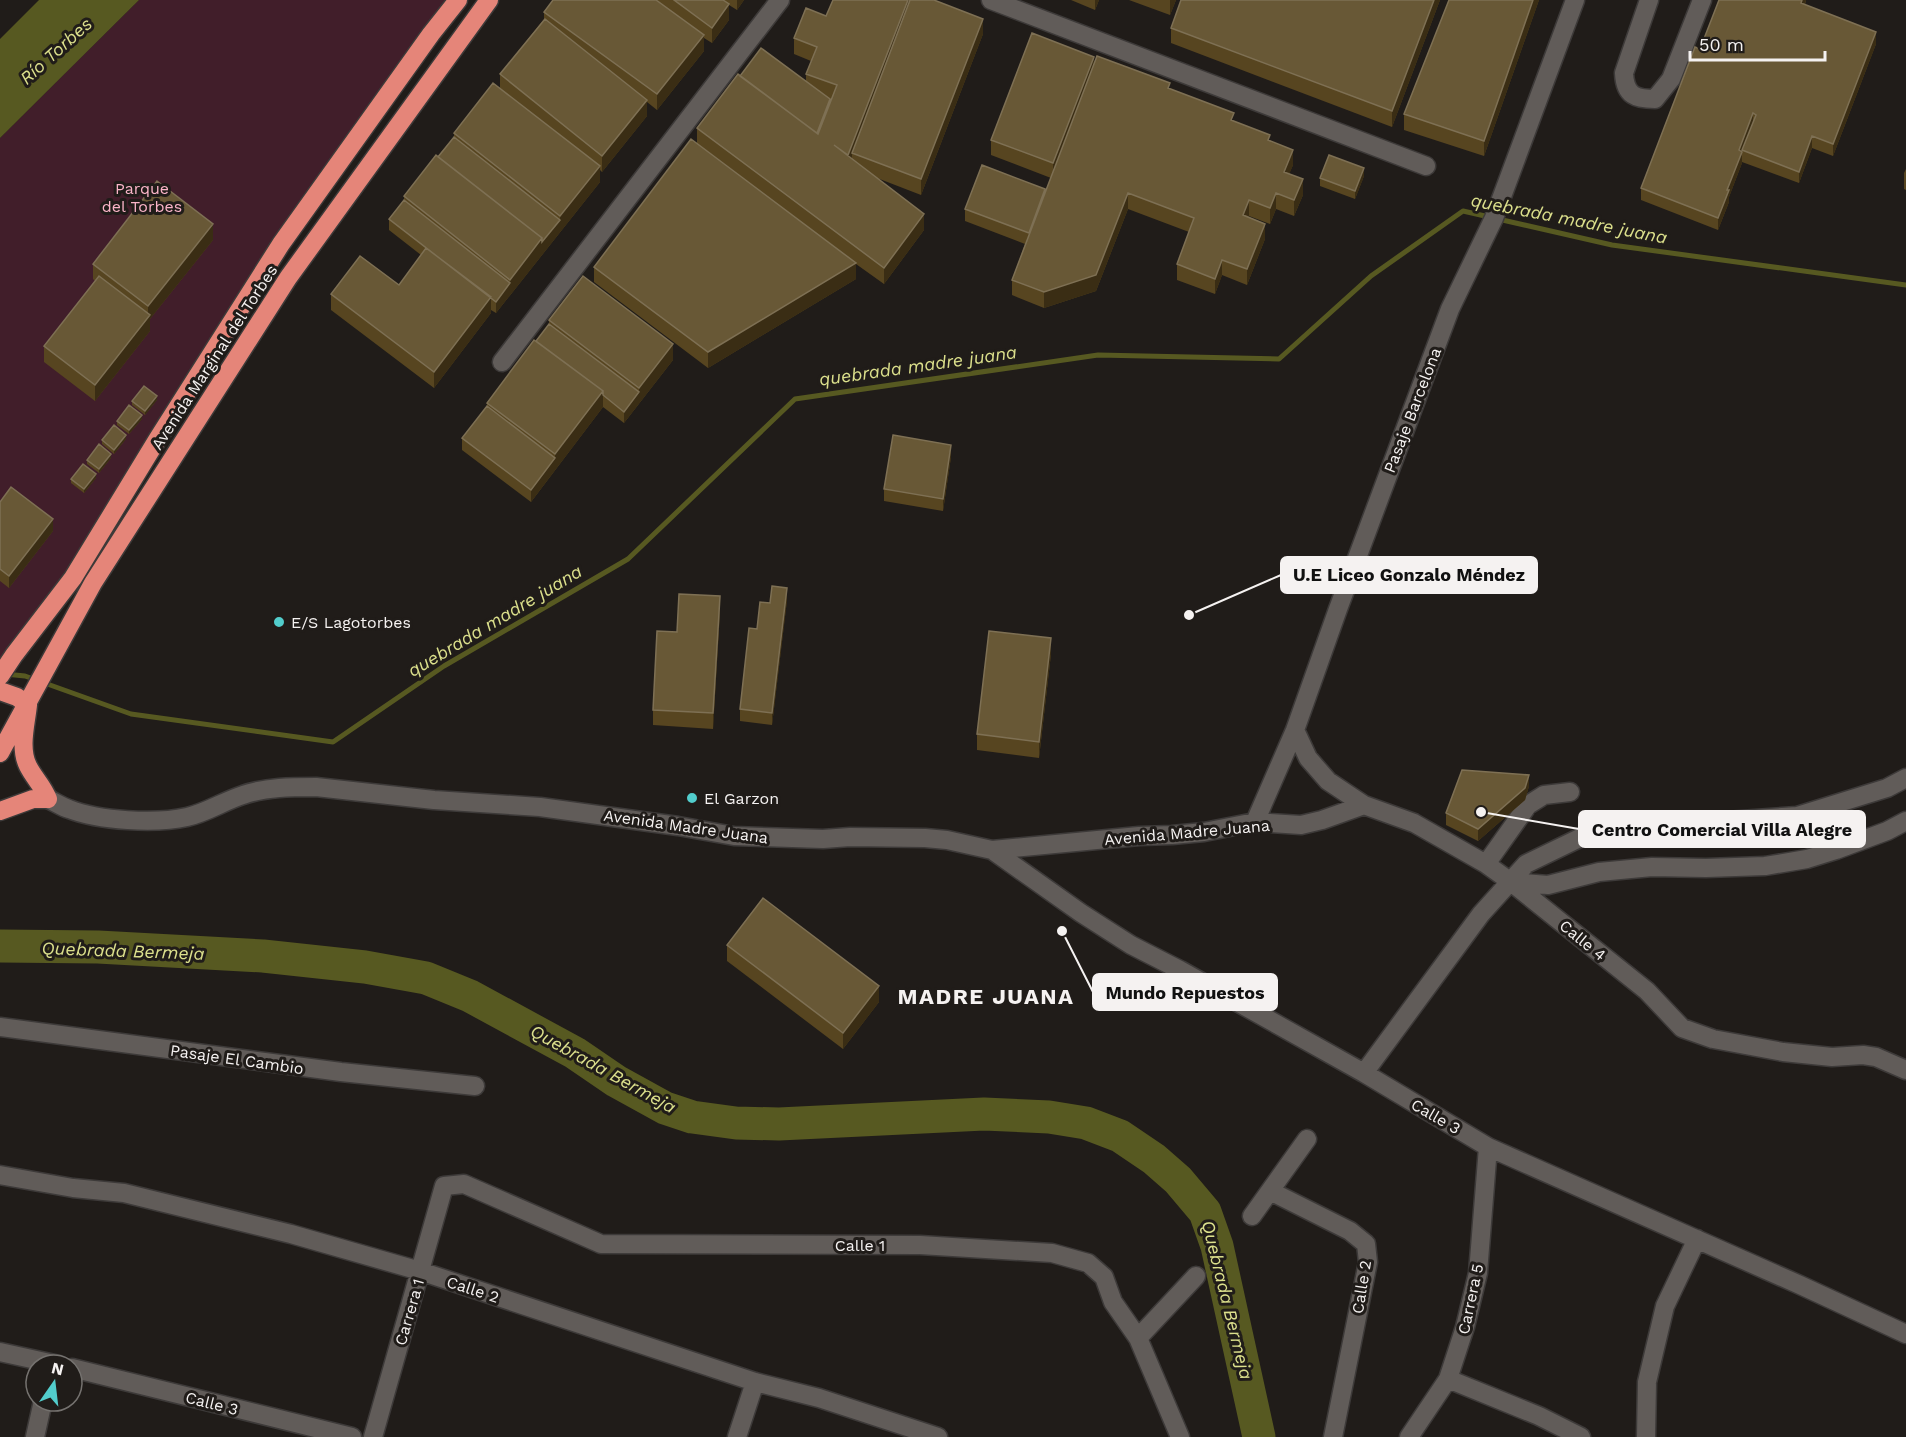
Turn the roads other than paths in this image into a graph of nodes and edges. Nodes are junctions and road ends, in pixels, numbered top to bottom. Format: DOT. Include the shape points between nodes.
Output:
graph roads {
  1 [pos="458,0"];
  2 [pos="489,0"];
  3 [pos="780,0"];
  4 [pos="991,0"];
  5 [pos="1575,0"];
  6 [pos="1648,0"];
  7 [pos="1702,0"];
  8 [pos="1426,166"];
  9 [pos="502,362"];
  10 [pos="0,676"];
  11 [pos="0,690"];
  12 [pos="28,705"];
  13 [pos="1295,730"];
  14 [pos="0,753"];
  15 [pos="1906,778"];
  16 [pos="1570,792"];
  17 [pos="48,799"];
  18 [pos="1364,805"];
  19 [pos="0,811"];
  20 [pos="1906,821"];
  21 [pos="1255,822"];
  22 [pos="992,850"];
  23 [pos="1486,864"];
  24 [pos="1511,882"];
  25 [pos="0,1027"];
  26 [pos="1906,1070"];
  27 [pos="1364,1073"];
  28 [pos="475,1086"];
  29 [pos="1307,1139"];
  30 [pos="1488,1147"];
  31 [pos="0,1175"];
  32 [pos="444,1186"];
  33 [pos="1270,1191"];
  34 [pos="1252,1216"];
  35 [pos="1697,1239"];
  36 [pos="420,1271"];
  37 [pos="1196,1276"];
  38 [pos="1906,1334"];
  39 [pos="1138,1338"];
  40 [pos="0,1352"];
  41 [pos="24,1357"];
  42 [pos="84,1371"];
  43 [pos="1448,1379"];
  44 [pos="755,1382"];
  45 [pos="40,1413"];
  46 [pos="35,1437"];
  47 [pos="352,1437"];
  48 [pos="373,1437"];
  49 [pos="737,1437"];
  50 [pos="938,1437"];
  51 [pos="1180,1437"];
  52 [pos="1333,1437"];
  53 [pos="1409,1437"];
  54 [pos="1581,1437"];
  55 [pos="1646,1437"];
  1 -- 10 [label="highway, Avenida Marginal del Torbes" via="281,244 73,578"];
  2 -- 12 [label="highway, Avenida Marginal del Torbes" via="293,271 93,583"];
  3 -- 9 [label="street"];
  4 -- 8 [label="street"];
  5 -- 13 [label="street, Pasaje Barcelona" via="1494,218 1450,309"];
  6 -- 7 [label="street" via="1624,74 1629,92 1638,99 1655,99 1671,79"];
  11 -- 12 [label="highway"];
  12 -- 14 [label="highway, Avenida Marginal del Torbes"];
  12 -- 17 [label="highway" via="24,743 27,764"];
  13 -- 18 [label="street, Calle 4" via="1308,758 1328,781"];
  13 -- 21 [label="street, Pasaje Barcelona"];
  15 -- 24 [label="street" via="1887,788 1797,816 1590,833 1527,864"];
  16 -- 23 [label="street" via="1544,795 1528,805"];
  17 -- 19 [label="highway" via="33,799"];
  17 -- 22 [label="street, Avenida Madre Juana" via="92,815 155,820 188,817 244,794 316,787 540,807 735,836 925,838"];
  18 -- 21 [label="street, Avenida Madre Juana" via="1301,825"];
  18 -- 23 [label="street, Calle 4" via="1414,823"];
  20 -- 24 [label="street" via="1836,850 1765,866 1652,867 1599,872 1548,885"];
  21 -- 22 [label="street, Avenida Madre Juana" via="1204,832"];
  22 -- 27 [label="street, Calle 3" via="1131,945"];
  23 -- 24 [label="street, Calle 4"];
  24 -- 26 [label="street, Calle 4" via="1647,991 1682,1028 1713,1039 1783,1053 1876,1057"];
  24 -- 27 [label="street" via="1482,914"];
  25 -- 28 [label="street, Pasaje El Cambio"];
  27 -- 30 [label="street, Calle 3"];
  29 -- 33 [label="street"];
  30 -- 35 [label="street, Calle 3"];
  30 -- 43 [label="street, Carrera 5" via="1478,1273"];
  31 -- 36 [label="street, Calle 2" via="124,1193"];
  32 -- 36 [label="street, Carrera 1"];
  32 -- 39 [label="street, Calle 1" via="465,1184 601,1244 920,1245 1052,1253 1088,1263 1104,1277 1113,1302"];
  33 -- 34 [label="street"];
  33 -- 52 [label="street, Calle 2" via="1350,1231 1366,1244 1368,1262"];
  35 -- 38 [label="street, Calle 3"];
  35 -- 55 [label="street" via="1665,1306 1647,1382"];
  36 -- 44 [label="street, Calle 2"];
  36 -- 48 [label="street, Carrera 1"];
  37 -- 39 [label="street"];
  39 -- 51 [label="street, Calle 1"];
  40 -- 41 [label="street"];
  42 -- 47 [label="street, Calle 3"];
  43 -- 53 [label="street, Carrera 5"];
  43 -- 54 [label="street"];
  44 -- 49 [label="street"];
  44 -- 50 [label="street, Calle 2" via="819,1398"];
  45 -- 46 [label="street"];
}
